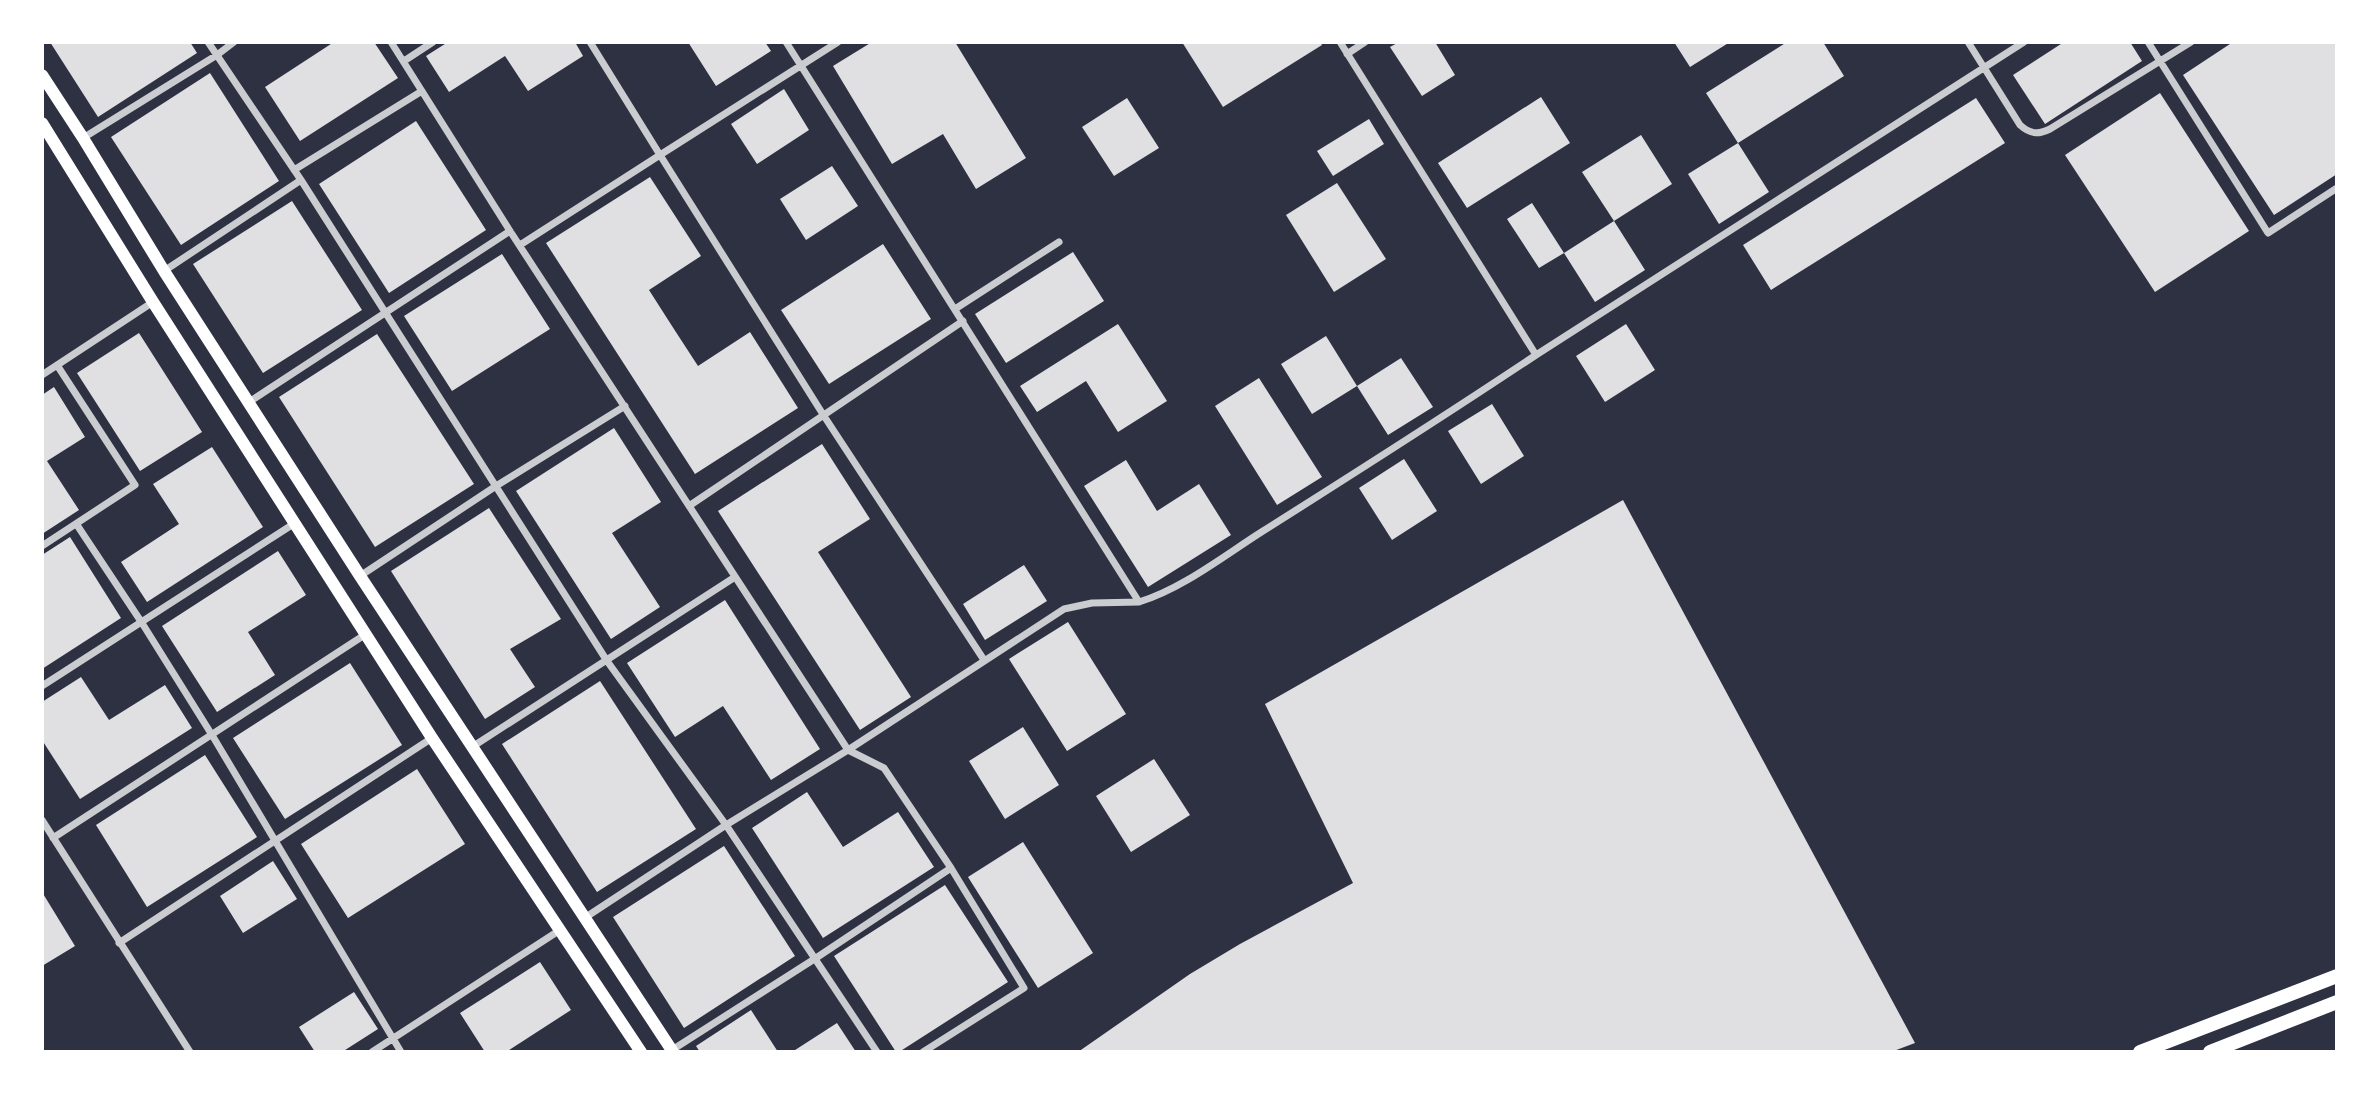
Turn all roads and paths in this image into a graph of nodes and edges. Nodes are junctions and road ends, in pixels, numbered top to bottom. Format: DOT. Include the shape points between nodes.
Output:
graph roads {
  1 [pos="208,42"];
  2 [pos="234,42"];
  3 [pos="391,42"];
  4 [pos="433,42"];
  5 [pos="590,42"];
  6 [pos="786,42"];
  7 [pos="838,42"];
  8 [pos="1340,42"];
  9 [pos="1365,42"];
  10 [pos="1968,42"];
  11 [pos="2024,42"];
  12 [pos="2148,42"];
  13 [pos="2191,42"];
  14 [pos="1348,54"];
  15 [pos="216,55"];
  16 [pos="404,61"];
  17 [pos="2159,62"];
  18 [pos="801,64"];
  19 [pos="1986,68"];
  20 [pos="42,75"];
  21 [pos="422,91"];
  22 [pos="42,123"];
  23 [pos="83,138"];
  24 [pos="660,155"];
  25 [pos="294,170"];
  26 [pos="301,180"];
  27 [pos="2337,188"];
  28 [pos="135,223"];
  29 [pos="510,231"];
  30 [pos="115,238"];
  31 [pos="1059,242"];
  32 [pos="520,245"];
  33 [pos="164,271"];
  34 [pos="153,302"];
  35 [pos="956,309"];
  36 [pos="386,313"];
  37 [pos="963,321"];
  38 [pos="1536,355"];
  39 [pos="57,365"];
  40 [pos="42,375"];
  41 [pos="248,402"];
  42 [pos="625,406"];
  43 [pos="824,416"];
  44 [pos="496,486"];
  45 [pos="689,506"];
  46 [pos="295,523"];
  47 [pos="77,525"];
  48 [pos="42,546"];
  49 [pos="360,576"];
  50 [pos="735,577"];
  51 [pos="1139,603"];
  52 [pos="142,623"];
  53 [pos="366,634"];
  54 [pos="984,660"];
  55 [pos="607,661"];
  56 [pos="42,686"];
  57 [pos="212,736"];
  58 [pos="432,738"];
  59 [pos="472,747"];
  60 [pos="848,750"];
  61 [pos="42,820"];
  62 [pos="726,825"];
  63 [pos="53,838"];
  64 [pos="276,840"];
  65 [pos="951,868"];
  66 [pos="586,917"];
  67 [pos="560,930"];
  68 [pos="119,943"];
  69 [pos="816,958"];
  70 [pos="2337,976"];
  71 [pos="2337,1002"];
  72 [pos="393,1038"];
  73 [pos="640,1051"];
  74 [pos="673,1051"];
  75 [pos="190,1052"];
  76 [pos="372,1052"];
  77 [pos="401,1052"];
  78 [pos="877,1052"];
  79 [pos="923,1052"];
  80 [pos="2140,1052"];
  81 [pos="2210,1052"];
  1 -- 15 [label="street"];
  2 -- 15 [label="street"];
  3 -- 16 [label="street"];
  4 -- 16 [label="street"];
  5 -- 24 [label="street"];
  6 -- 18 [label="street"];
  7 -- 18 [label="street"];
  8 -- 14 [label="street"];
  9 -- 14 [label="street"];
  10 -- 19 [label="street"];
  11 -- 19 [label="street"];
  12 -- 17 [label="street"];
  13 -- 17 [label="street"];
  14 -- 38 [label="street"];
  15 -- 23 [label="street"];
  15 -- 25 [label="street"];
  16 -- 21 [label="street"];
  17 -- 19 [label="street" via="2042,133 2026,131 2020,125"];
  17 -- 27 [label="street" via="2268,233"];
  18 -- 24 [label="street"];
  18 -- 35 [label="street"];
  19 -- 38 [label="street"];
  20 -- 23 [label="main road"];
  21 -- 25 [label="street"];
  21 -- 29 [label="street"];
  22 -- 30 [label="main road"];
  23 -- 28 [label="main road"];
  24 -- 32 [label="street"];
  24 -- 43 [label="street"];
  25 -- 26 [label="street"];
  26 -- 33 [label="street"];
  26 -- 36 [label="street"];
  28 -- 30 [label="main road"];
  28 -- 33 [label="main road"];
  29 -- 32 [label="street"];
  29 -- 36 [label="street"];
  30 -- 34 [label="main road"];
  31 -- 35 [label="street"];
  32 -- 42 [label="street"];
  33 -- 41 [label="main road"];
  34 -- 39 [label="street"];
  34 -- 46 [label="main road"];
  35 -- 37 [label="street"];
  36 -- 41 [label="street"];
  36 -- 44 [label="street"];
  37 -- 43 [label="street"];
  37 -- 51 [label="street"];
  38 -- 51 [label="street" via="1228,554"];
  39 -- 40 [label="street"];
  39 -- 47 [label="street" via="135,485"];
  41 -- 49 [label="main road"];
  42 -- 44 [label="street"];
  42 -- 45 [label="street"];
  43 -- 45 [label="street"];
  43 -- 54 [label="street"];
  44 -- 49 [label="street"];
  44 -- 55 [label="street"];
  45 -- 50 [label="street"];
  46 -- 52 [label="street"];
  46 -- 53 [label="main road"];
  47 -- 48 [label="street"];
  47 -- 52 [label="street"];
  49 -- 59 [label="main road"];
  50 -- 55 [label="street"];
  50 -- 60 [label="street"];
  51 -- 54 [label="street" via="1092,603 1065,609"];
  52 -- 56 [label="street"];
  52 -- 57 [label="street"];
  53 -- 57 [label="street"];
  53 -- 58 [label="main road"];
  54 -- 60 [label="street"];
  55 -- 59 [label="street"];
  55 -- 62 [label="street"];
  57 -- 63 [label="street"];
  57 -- 64 [label="street"];
  58 -- 64 [label="street"];
  58 -- 67 [label="main road"];
  59 -- 66 [label="main road"];
  60 -- 62 [label="street"];
  60 -- 65 [label="street" via="884,768"];
  61 -- 63 [label="street"];
  62 -- 66 [label="street"];
  62 -- 69 [label="street"];
  63 -- 68 [label="street"];
  64 -- 68 [label="street"];
  64 -- 72 [label="street"];
  65 -- 69 [label="street"];
  65 -- 79 [label="street" via="1024,988"];
  66 -- 74 [label="main road"];
  67 -- 72 [label="street"];
  67 -- 73 [label="main road"];
  68 -- 75 [label="street"];
  69 -- 74 [label="street"];
  69 -- 78 [label="street"];
  70 -- 80 [label="highway"];
  71 -- 81 [label="highway"];
  72 -- 76 [label="street"];
  72 -- 77 [label="street"];
}
